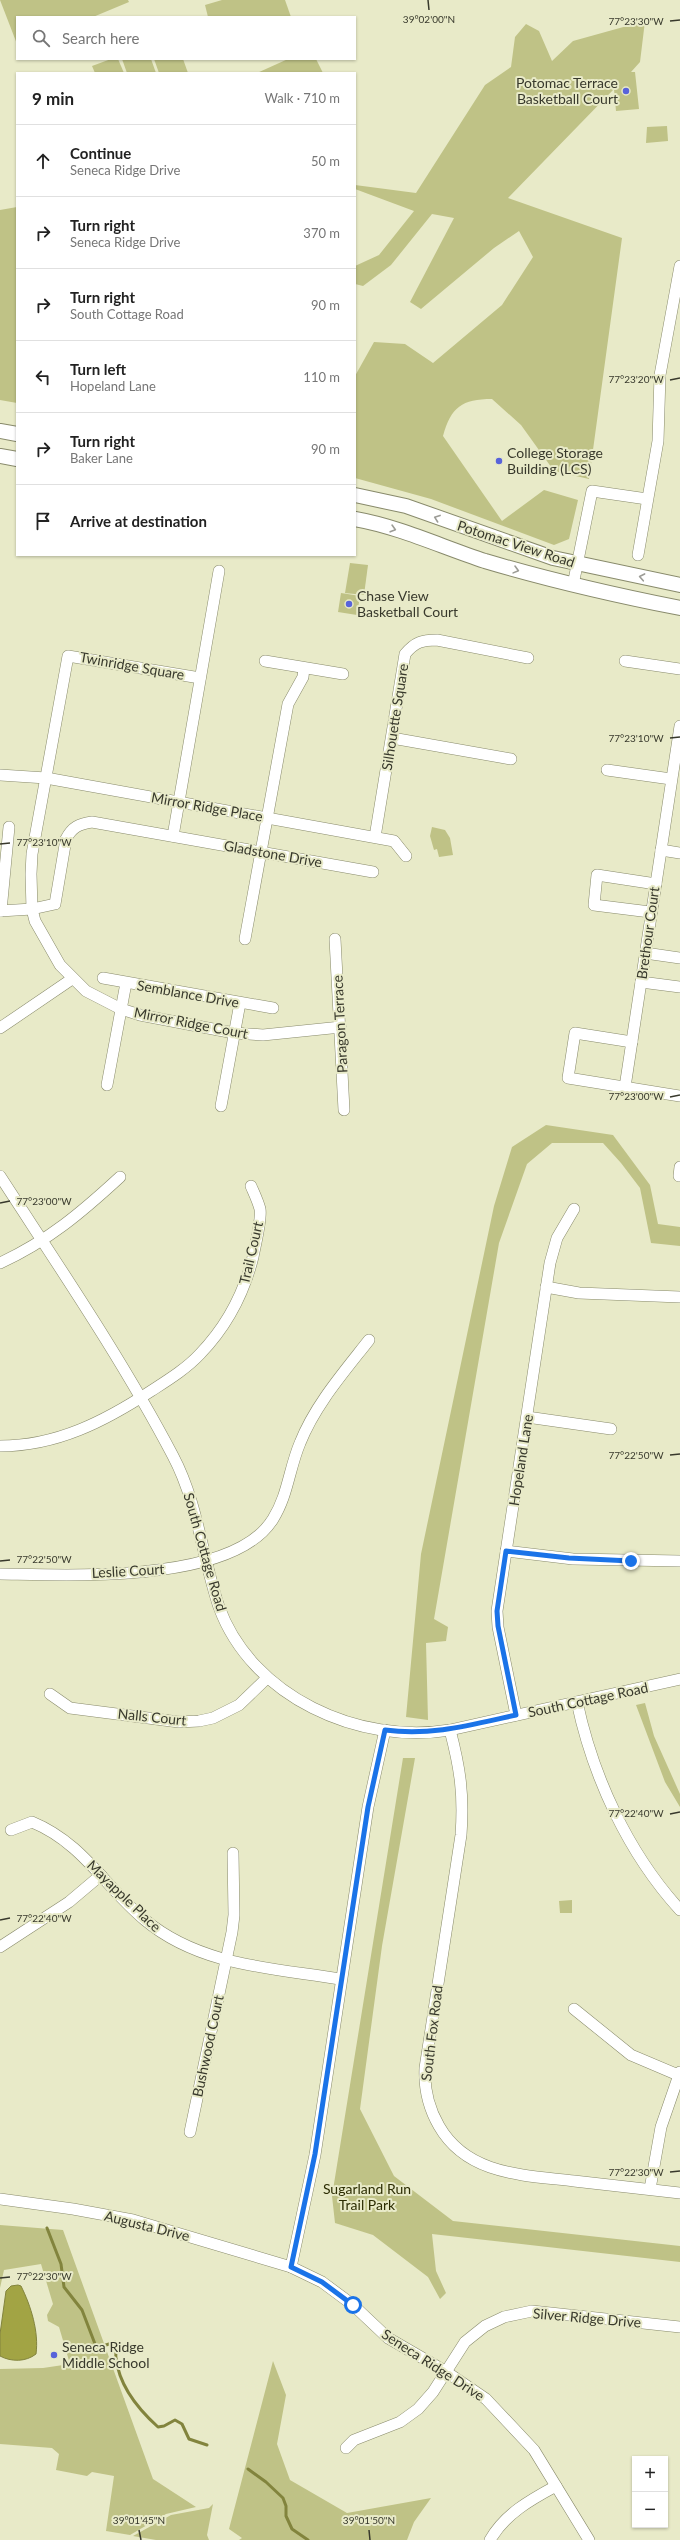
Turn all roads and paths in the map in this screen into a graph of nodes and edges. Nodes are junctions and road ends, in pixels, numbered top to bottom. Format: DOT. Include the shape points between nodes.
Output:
graph roads {
  1 [pos="680,266"];
  2 [pos="676,310"];
  3 [pos="0,431"];
  4 [pos="16,434"];
  5 [pos="0,456"];
  6 [pos="16,459"];
  7 [pos="356,494"];
  8 [pos="647,499"];
  9 [pos="356,519"];
  10 [pos="638,555"];
  11 [pos="576,564"];
  12 [pos="219,571"];
  13 [pos="573,585"];
  14 [pos="680,585"];
  15 [pos="680,608"];
  16 [pos="528,658"];
  17 [pos="265,661"];
  18 [pos="626,661"];
  19 [pos="304,668"];
  20 [pos="680,669"];
  21 [pos="342,674"];
  22 [pos="200,678"];
  23 [pos="680,726"];
  24 [pos="392,738"];
  25 [pos="678,747"];
  26 [pos="511,759"];
  27 [pos="607,770"];
  28 [pos="0,775"];
  29 [pos="46,778"];
  30 [pos="671,779"];
  31 [pos="179,802"];
  32 [pos="265,818"];
  33 [pos="10,827"];
  34 [pos="173,836"];
  35 [pos="375,837"];
  36 [pos="661,850"];
  37 [pos="260,852"];
  38 [pos="680,853"];
  39 [pos="406,856"];
  40 [pos="373,872"];
  41 [pos="656,884"];
  42 [pos="32,909"];
  43 [pos="0,911"];
  44 [pos="650,912"];
  45 [pos="244,939"];
  46 [pos="335,939"];
  47 [pos="645,953"];
  48 [pos="680,958"];
  49 [pos="103,978"];
  50 [pos="72,979"];
  51 [pos="641,982"];
  52 [pos="126,983"];
  53 [pos="680,987"];
  54 [pos="240,1003"];
  55 [pos="273,1008"];
  56 [pos="121,1009"];
  57 [pos="341,1027"];
  58 [pos="0,1028"];
  59 [pos="234,1033"];
  60 [pos="632,1042"];
  61 [pos="107,1085"];
  62 [pos="625,1087"];
  63 [pos="680,1096"];
  64 [pos="221,1106"];
  65 [pos="344,1110"];
  66 [pos="0,1176"];
  67 [pos="120,1176"];
  68 [pos="251,1186"];
  69 [pos="574,1209"];
  70 [pos="42,1241"];
  71 [pos="0,1263"];
  72 [pos="546,1287"];
  73 [pos="680,1297"];
  74 [pos="369,1340"];
  75 [pos="140,1398"];
  76 [pos="528,1417"];
  77 [pos="611,1429"];
  78 [pos="0,1446"];
  79 [pos="506,1551"];
  80 [pos="680,1561"];
  81 [pos="207,1562"];
  82 [pos="0,1574"];
  83 [pos="267,1678"];
  84 [pos="680,1679"];
  85 [pos="50,1694"];
  86 [pos="577,1702"];
  87 [pos="516,1715"];
  88 [pos="385,1730"];
  89 [pos="450,1730"];
  90 [pos="11,1830"];
  91 [pos="234,1853"];
  92 [pos="101,1875"];
  93 [pos="680,1910"];
  94 [pos="0,1947"];
  95 [pos="226,1960"];
  96 [pos="340,1978"];
  97 [pos="574,2010"];
  98 [pos="679,2073"];
  99 [pos="190,2132"];
  100 [pos="650,2189"];
  101 [pos="680,2193"];
  102 [pos="0,2199"];
  103 [pos="291,2267"];
  104 [pos="680,2327"];
  105 [pos="445,2371"];
  106 [pos="346,2448"];
  107 [pos="556,2486"];
  108 [pos="490,2540"];
  109 [pos="589,2540"];
  1 -- 2 [label="street"];
  2 -- 8 [label="street" via="660,375 658,441"];
  3 -- 4 [label="main road"];
  5 -- 6 [label="main road"];
  11 -- 7 [label="main road, Potomac View Road, one-way" via="512,545 406,506"];
  8 -- 10 [label="street"];
  8 -- 11 [label="street" via="592,491"];
  9 -- 13 [label="main road, Potomac View Road, one-way" via="403,532 512,569"];
  11 -- 13 [label="street"];
  14 -- 11 [label="main road, Potomac View Road, one-way"];
  12 -- 22 [label="street, Twinridge Square"];
  13 -- 15 [label="main road, Potomac View Road"];
  16 -- 24 [label="street, Silhouette Square" via="437,640 423,640 413,645 405,654"];
  17 -- 19 [label="street"];
  18 -- 20 [label="street"];
  19 -- 21 [label="street"];
  19 -- 32 [label="street" via="303,677 288,704"];
  22 -- 29 [label="street, Twinridge Square" via="68,656"];
  22 -- 31 [label="street, Twinridge Square"];
  23 -- 25 [label="street, Brethour Court"];
  24 -- 26 [label="street"];
  24 -- 35 [label="street, Silhouette Square"];
  25 -- 30 [label="street, Brethour Court"];
  27 -- 30 [label="street"];
  28 -- 29 [label="street, Mirror Ridge Place"];
  29 -- 31 [label="street, Mirror Ridge Place"];
  29 -- 42 [label="street, Mirror Ridge Court" via="32,854"];
  30 -- 36 [label="street, Brethour Court"];
  31 -- 32 [label="street, Mirror Ridge Place"];
  31 -- 34 [label="street"];
  32 -- 35 [label="street, Mirror Ridge Place"];
  32 -- 37 [label="street"];
  33 -- 43 [label="street"];
  34 -- 37 [label="street, Gladstone Drive"];
  34 -- 42 [label="street, Gladstone Drive" via="92,822 80,824 70,830 66,839 57,900 51,906"];
  35 -- 39 [label="street, Mirror Ridge Place" via="394,841"];
  36 -- 38 [label="street"];
  36 -- 41 [label="street, Brethour Court"];
  37 -- 40 [label="street, Gladstone Drive"];
  37 -- 45 [label="street"];
  41 -- 44 [label="street, Brethour Court"];
  41 -- 44 [label="street" via="598,875 594,905"];
  42 -- 43 [label="street, Gladstone Drive"];
  42 -- 50 [label="street, Mirror Ridge Court" via="44,939"];
  44 -- 47 [label="street, Brethour Court"];
  46 -- 57 [label="street, Paragon Terrace"];
  47 -- 48 [label="street"];
  47 -- 51 [label="street, Brethour Court"];
  49 -- 52 [label="street, Semblance Drive"];
  50 -- 56 [label="street, Mirror Ridge Court" via="92,994"];
  50 -- 58 [label="street"];
  51 -- 53 [label="street"];
  51 -- 60 [label="street, Brethour Court"];
  52 -- 54 [label="street, Semblance Drive"];
  52 -- 56 [label="street"];
  54 -- 55 [label="street, Semblance Drive"];
  54 -- 59 [label="street"];
  56 -- 59 [label="street, Mirror Ridge Court"];
  56 -- 61 [label="street"];
  57 -- 59 [label="street, Mirror Ridge Court" via="263,1035"];
  57 -- 65 [label="street, Paragon Terrace"];
  59 -- 64 [label="street"];
  60 -- 62 [label="street, Brethour Court"];
  60 -- 62 [label="street" via="575,1033 568,1078"];
  62 -- 63 [label="street"];
  66 -- 70 [label="street, South Cottage Road"];
  67 -- 70 [label="street" via="79,1215"];
  68 -- 75 [label="street, Trail Court" via="260,1210 248,1276 235,1306 199,1354 176,1374"];
  69 -- 72 [label="street, Hopeland Lane" via="556,1238"];
  70 -- 71 [label="street"];
  70 -- 75 [label="street, South Cottage Road"];
  72 -- 73 [label="street" via="579,1293"];
  72 -- 76 [label="street, Hopeland Lane"];
  74 -- 81 [label="street, Leslie Court" via="333,1385 300,1441 287,1490 272,1522 245,1547"];
  75 -- 78 [label="street, Trail Court" via="115,1414 64,1437 37,1443"];
  75 -- 81 [label="street, South Cottage Road" via="174,1458 186,1485"];
  76 -- 77 [label="street"];
  76 -- 79 [label="street, Hopeland Lane"];
  79 -- 80 [label="street" via="573,1559"];
  79 -- 87 [label="street, Hopeland Lane" via="497,1611"];
  81 -- 82 [label="street, Leslie Court" via="152,1570"];
  81 -- 83 [label="street, South Cottage Road" via="228,1626 238,1644"];
  83 -- 85 [label="street, Nalls Court" via="239,1705 214,1718 199,1721 179,1722 70,1708"];
  83 -- 88 [label="street, South Cottage Road" via="323,1713"];
  84 -- 86 [label="street, South Cottage Road"];
  86 -- 87 [label="street, South Cottage Road"];
  86 -- 93 [label="street" via="584,1737 619,1819 650,1871"];
  87 -- 89 [label="street, South Cottage Road"];
  88 -- 89 [label="street, South Cottage Road" via="412,1733"];
  88 -- 96 [label="street" via="368,1807"];
  89 -- 100 [label="street, South Fox Road" via="461,1774 463,1807 461,1835 425,2068 425,2088 432,2114 452,2145 475,2162 492,2169"];
  90 -- 92 [label="street, Mayapple Place" via="32,1822 47,1828 74,1847"];
  91 -- 95 [label="street, Bushwood Court" via="234,1915"];
  92 -- 94 [label="street" via="69,1902"];
  92 -- 95 [label="street, Mayapple Place" via="144,1920 164,1935 194,1950"];
  95 -- 96 [label="street, Mayapple Place"];
  95 -- 99 [label="street, Bushwood Court"];
  96 -- 103 [label="street" via="315,2154"];
  97 -- 98 [label="street" via="631,2055"];
  98 -- 100 [label="street" via="658,2143"];
  100 -- 101 [label="street, South Fox Road"];
  102 -- 103 [label="street, Augusta Drive" via="133,2220"];
  103 -- 105 [label="street, Seneca Ridge Drive" via="322,2282 353,2305 388,2338"];
  104 -- 105 [label="street, Silver Ridge Drive" via="532,2310 504,2317 475,2332 456,2353"];
  105 -- 106 [label="street, Silver Ridge Drive" via="433,2392 418,2409 400,2422 354,2440"];
  105 -- 107 [label="street, Seneca Ridge Drive" via="486,2399 508,2421 534,2450"];
  107 -- 108 [label="street" via="516,2510 499,2524"];
  107 -- 109 [label="street, Seneca Ridge Drive"];
}
